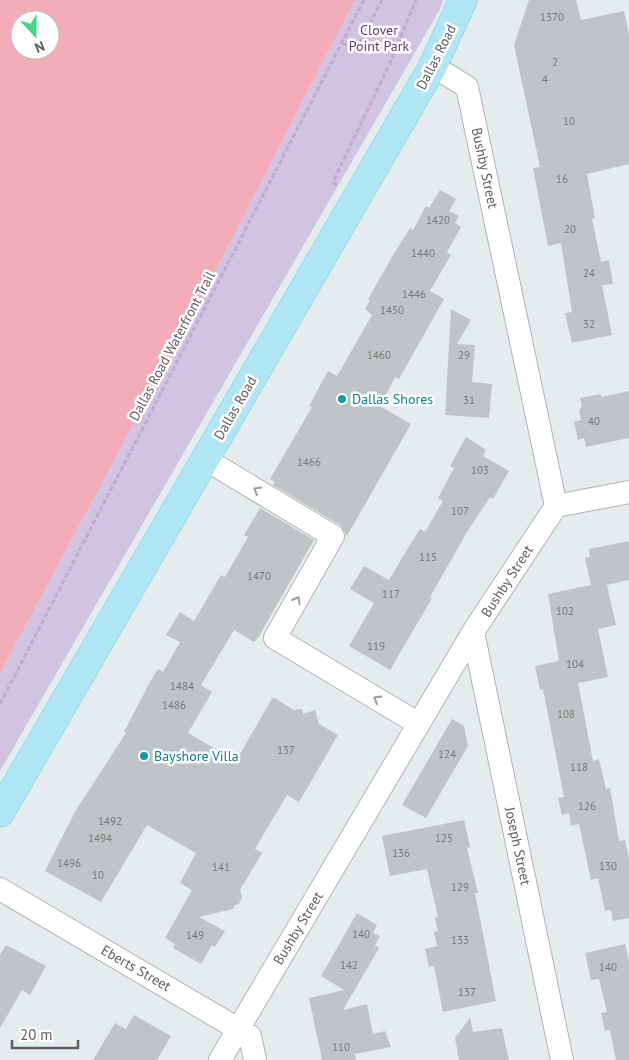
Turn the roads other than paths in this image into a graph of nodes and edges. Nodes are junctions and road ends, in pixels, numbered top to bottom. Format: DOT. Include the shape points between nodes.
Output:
graph roads {
  1 [pos="463,0"];
  2 [pos="433,66"];
  3 [pos="205,459"];
  4 [pos="629,492"];
  5 [pos="556,506"];
  6 [pos="473,632"];
  7 [pos="419,724"];
  8 [pos="0,813"];
  9 [pos="0,889"];
  10 [pos="239,1029"];
  11 [pos="220,1060"];
  12 [pos="255,1060"];
  13 [pos="562,1060"];
  1 -- 2 [label="main road, Dallas Road"];
  2 -- 3 [label="main road, Dallas Road"];
  2 -- 5 [label="street, Bushby Street" via="468,87"];
  7 -- 3 [label="street, one-way" via="275,638 333,536"];
  3 -- 8 [label="main road, Dallas Road"];
  4 -- 5 [label="street"];
  5 -- 6 [label="street, Bushby Street"];
  6 -- 7 [label="street, Bushby Street"];
  6 -- 13 [label="street, Joseph Street"];
  7 -- 10 [label="street, Bushby Street"];
  9 -- 10 [label="street, Eberts Street"];
  10 -- 11 [label="street, Bushby Street"];
  10 -- 12 [label="street, Eberts Street" via="250,1036"];
}
